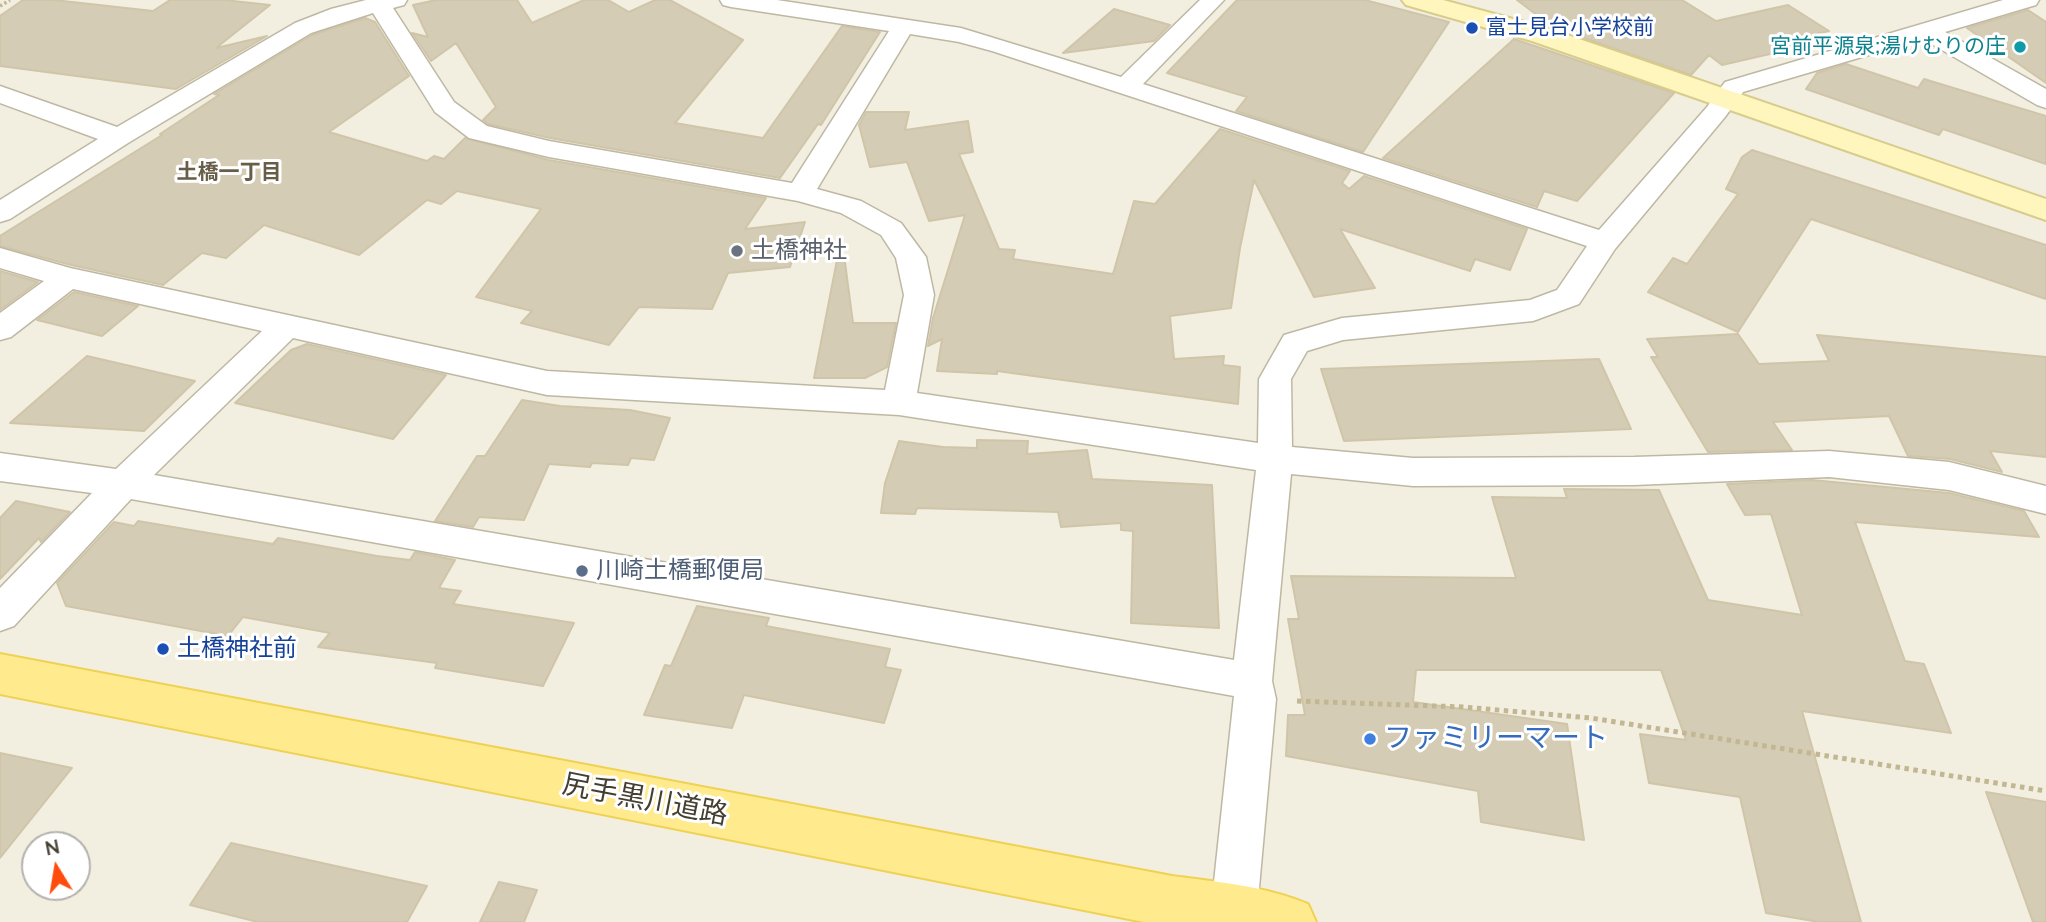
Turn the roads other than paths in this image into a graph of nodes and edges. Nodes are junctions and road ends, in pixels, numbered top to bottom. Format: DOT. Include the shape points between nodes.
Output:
graph roads {
  1 [pos="731,0"];
  2 [pos="1213,0"];
  3 [pos="1415,0"];
  4 [pos="2028,0"];
  5 [pos="384,1"];
  6 [pos="903,27"];
  7 [pos="1923,29"];
  8 [pos="1126,86"];
  9 [pos="0,94"];
  10 [pos="1725,98"];
  11 [pos="2046,100"];
  12 [pos="119,137"];
  13 [pos="800,193"];
  14 [pos="2046,210"];
  15 [pos="0,213"];
  16 [pos="1605,242"];
  17 [pos="0,258"];
  18 [pos="68,278"];
  19 [pos="287,326"];
  20 [pos="0,329"];
  21 [pos="899,403"];
  22 [pos="1275,459"];
  23 [pos="0,467"];
  24 [pos="123,484"];
  25 [pos="2046,500"];
  26 [pos="0,614"];
  27 [pos="0,674"];
  28 [pos="1253,690"];
  29 [pos="1233,916"];
  30 [pos="1290,922"];
  1 -- 6 [label="street"];
  2 -- 8 [label="street"];
  3 -- 10 [label="street" via="1541,35"];
  4 -- 7 [label="street"];
  5 -- 12 [label="street" via="303,28"];
  5 -- 13 [label="street" via="444,107 478,132"];
  6 -- 8 [label="street" via="961,35"];
  6 -- 13 [label="street"];
  7 -- 10 [label="street" via="1734,87"];
  7 -- 11 [label="street"];
  8 -- 16 [label="street"];
  9 -- 12 [label="street"];
  10 -- 14 [label="street"];
  10 -- 16 [label="street"];
  12 -- 15 [label="street"];
  13 -- 21 [label="street" via="851,207 891,229 911,257 919,295"];
  16 -- 22 [label="street" via="1568,297 1533,310 1342,329 1295,343 1275,379"];
  17 -- 18 [label="street"];
  18 -- 19 [label="street"];
  18 -- 20 [label="street"];
  19 -- 21 [label="street" via="547,383"];
  19 -- 24 [label="street"];
  21 -- 22 [label="street"];
  22 -- 25 [label="street" via="1413,472 1829,464 1949,476"];
  22 -- 28 [label="street"];
  23 -- 24 [label="street"];
  24 -- 26 [label="street"];
  24 -- 28 [label="street"];
  27 -- 29 [label="main road, 尻手黒川道路"];
  28 -- 29 [label="street"];
  29 -- 30 [label="main road, 尻手黒川道路"];
}
